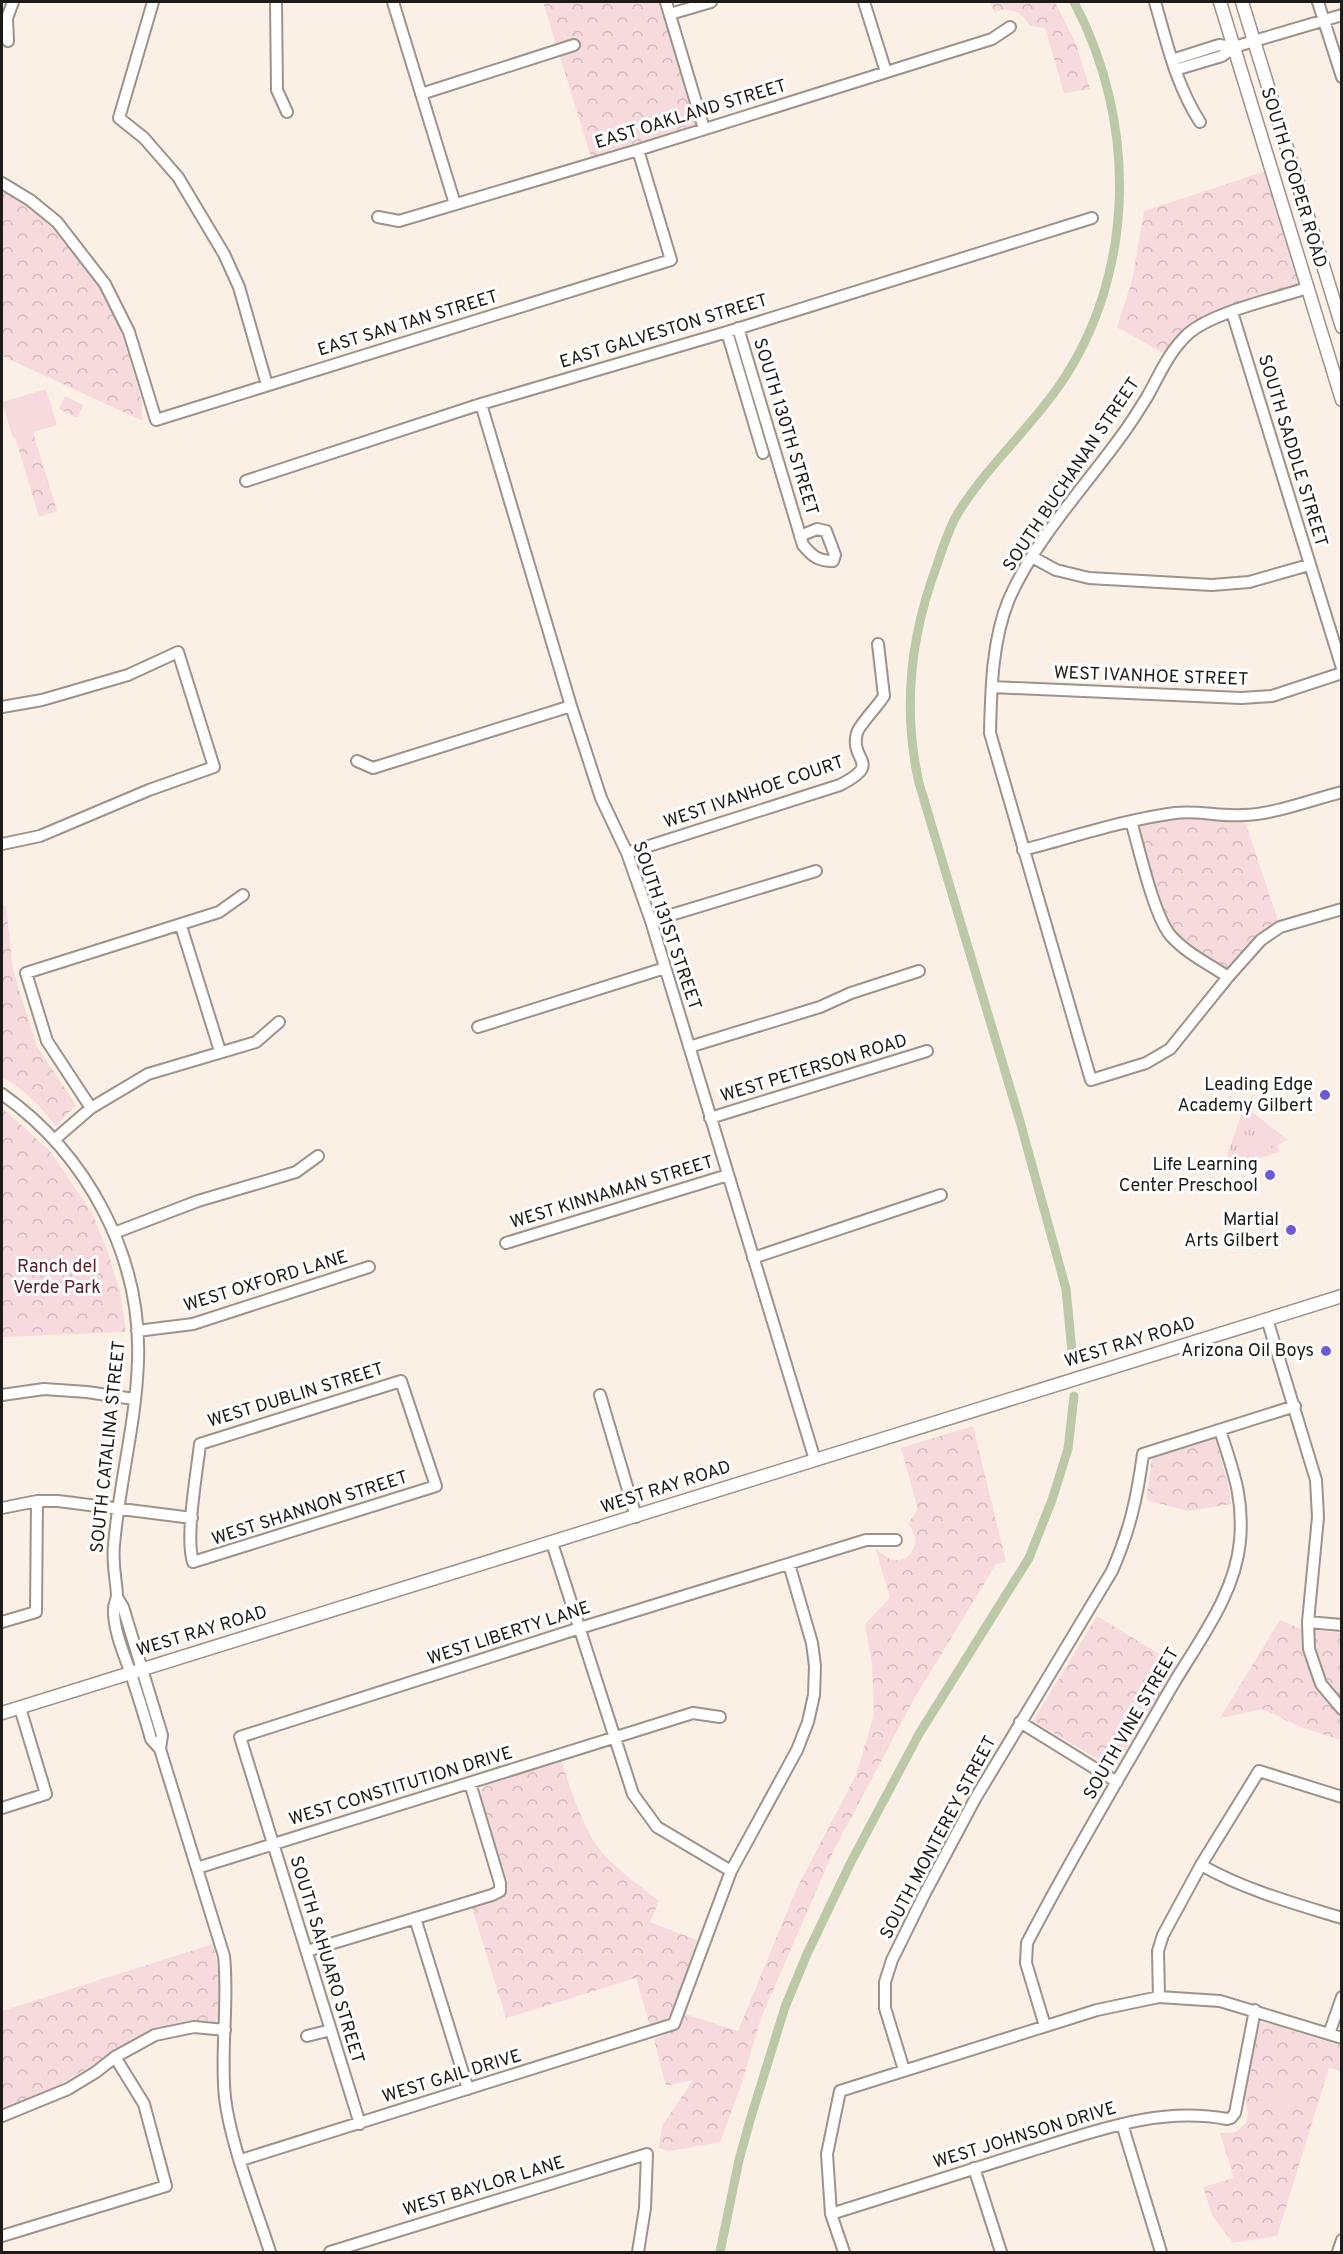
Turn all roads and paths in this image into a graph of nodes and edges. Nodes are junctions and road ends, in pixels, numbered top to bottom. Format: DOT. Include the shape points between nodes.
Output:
graph roads {
  1 [pos="13,2"];
  2 [pos="153,2"];
  3 [pos="276,2"];
  4 [pos="393,2"];
  5 [pos="666,2"];
  6 [pos="711,2"];
  7 [pos="864,2"];
  8 [pos="1155,2"];
  9 [pos="1220,2"];
  10 [pos="1242,2"];
  11 [pos="1318,2"];
  12 [pos="670,14"];
  13 [pos="1341,15"];
  14 [pos="1324,21"];
  15 [pos="1010,27"];
  16 [pos="1254,41"];
  17 [pos="8,42"];
  18 [pos="574,45"];
  19 [pos="1234,47"];
  20 [pos="1174,65"];
  21 [pos="886,72"];
  22 [pos="1341,77"];
  23 [pos="421,94"];
  24 [pos="287,112"];
  25 [pos="1200,122"];
  26 [pos="704,129"];
  27 [pos="638,150"];
  28 [pos="2,183"];
  29 [pos="455,204"];
  30 [pos="378,217"];
  31 [pos="1092,218"];
  32 [pos="1328,282"];
  33 [pos="1307,288"];
  34 [pos="1232,312"];
  35 [pos="1341,327"];
  36 [pos="738,328"];
  37 [pos="727,332"];
  38 [pos="267,385"];
  39 [pos="1341,400"];
  40 [pos="481,404"];
  41 [pos="763,453"];
  42 [pos="246,481"];
  43 [pos="800,536"];
  44 [pos="1032,557"];
  45 [pos="1309,565"];
  46 [pos="878,644"];
  47 [pos="1341,671"];
  48 [pos="992,687"];
  49 [pos="571,706"];
  50 [pos="2,707"];
  51 [pos="357,761"];
  52 [pos="1341,792"];
  53 [pos="1131,821"];
  54 [pos="2,844"];
  55 [pos="1023,850"];
  56 [pos="627,853"];
  57 [pos="816,871"];
  58 [pos="243,895"];
  59 [pos="1341,909"];
  60 [pos="651,921"];
  61 [pos="181,926"];
  62 [pos="665,968"];
  63 [pos="919,971"];
  64 [pos="1228,977"];
  65 [pos="279,1022"];
  66 [pos="478,1027"];
  67 [pos="689,1047"];
  68 [pos="220,1051"];
  69 [pos="927,1051"];
  70 [pos="2,1094"];
  71 [pos="91,1108"];
  72 [pos="710,1118"];
  73 [pos="54,1140"];
  74 [pos="318,1156"];
  75 [pos="728,1175"];
  76 [pos="941,1195"];
  77 [pos="114,1233"];
  78 [pos="506,1243"];
  79 [pos="753,1258"];
  80 [pos="369,1267"];
  81 [pos="1341,1296"];
  82 [pos="1267,1319"];
  83 [pos="137,1331"];
  84 [pos="2,1395"];
  85 [pos="600,1395"];
  86 [pos="134,1399"];
  87 [pos="1295,1406"];
  88 [pos="1220,1430"];
  89 [pos="814,1460"];
  90 [pos="436,1486"];
  91 [pos="37,1501"];
  92 [pos="2,1508"];
  93 [pos="119,1509"];
  94 [pos="636,1517"];
  95 [pos="192,1518"];
  96 [pos="896,1540"];
  97 [pos="552,1543"];
  98 [pos="789,1564"];
  99 [pos="2,1622"];
  100 [pos="1308,1622"];
  101 [pos="1341,1624"];
  102 [pos="580,1628"];
  103 [pos="136,1672"];
  104 [pos="20,1708"];
  105 [pos="1341,1709"];
  106 [pos="2,1713"];
  107 [pos="720,1717"];
  108 [pos="1020,1722"];
  109 [pos="240,1737"];
  110 [pos="615,1739"];
  111 [pos="1117,1782"];
  112 [pos="470,1783"];
  113 [pos="1341,1797"];
  114 [pos="2,1808"];
  115 [pos="273,1844"];
  116 [pos="1201,1865"];
  117 [pos="197,1868"];
  118 [pos="731,1871"];
  119 [pos="415,1918"];
  120 [pos="1341,1918"];
  121 [pos="307,1952"];
  122 [pos="1159,1997"];
  123 [pos="1341,1997"];
  124 [pos="1255,2010"];
  125 [pos="1046,2026"];
  126 [pos="225,2030"];
  127 [pos="331,2030"];
  128 [pos="1329,2034"];
  129 [pos="307,2036"];
  130 [pos="1341,2037"];
  131 [pos="116,2057"];
  132 [pos="904,2070"];
  133 [pos="468,2089"];
  134 [pos="2,2116"];
  135 [pos="360,2124"];
  136 [pos="1122,2124"];
  137 [pos="241,2160"];
  138 [pos="974,2168"];
  139 [pos="831,2214"];
  140 [pos="2,2236"];
  141 [pos="1341,2240"];
  142 [pos="349,2250"];
  143 [pos="270,2253"];
  144 [pos="330,2253"];
  145 [pos="638,2253"];
  146 [pos="844,2253"];
  147 [pos="1001,2253"];
  148 [pos="1161,2253"];
  149 [pos="1338,2253"];
  1 -- 17 [label="street" via="7,18"];
  2 -- 38 [label="street" via="119,118 144,138 178,177 224,254 239,287"];
  3 -- 24 [label="street" via="277,90"];
  4 -- 23 [label="street"];
  5 -- 12 [label="street"];
  6 -- 12 [label="street"];
  7 -- 21 [label="street"];
  8 -- 20 [label="street"];
  9 -- 19 [label="main road, SOUTH COOPER ROAD"];
  10 -- 16 [label="main road, SOUTH COOPER ROAD"];
  11 -- 14 [label="street"];
  12 -- 26 [label="street"];
  13 -- 14 [label="street"];
  14 -- 16 [label="street"];
  14 -- 22 [label="street"];
  15 -- 21 [label="street, EAST OAKLAND STREET" via="992,39"];
  16 -- 19 [label="street"];
  16 -- 32 [label="main road, SOUTH COOPER ROAD"];
  18 -- 23 [label="street"];
  19 -- 20 [label="street" via="1219,45"];
  19 -- 33 [label="main road, SOUTH COOPER ROAD"];
  20 -- 25 [label="street"];
  21 -- 26 [label="street, EAST OAKLAND STREET"];
  23 -- 29 [label="street"];
  26 -- 27 [label="street, EAST OAKLAND STREET"];
  27 -- 29 [label="street, EAST OAKLAND STREET"];
  27 -- 38 [label="street, EAST SAN TAN STREET" via="671,260"];
  28 -- 38 [label="street, EAST SAN TAN STREET" via="57,222 105,284 129,332 156,420"];
  29 -- 30 [label="street, EAST OAKLAND STREET" via="399,221"];
  31 -- 36 [label="street, EAST GALVESTON STREET"];
  32 -- 33 [label="main road"];
  32 -- 35 [label="main road, SOUTH COOPER ROAD"];
  33 -- 34 [label="street, SOUTH BUCHANAN STREET"];
  33 -- 39 [label="main road, SOUTH COOPER ROAD"];
  34 -- 44 [label="street, SOUTH BUCHANAN STREET" via="1207,320 1168,356 1122,435"];
  34 -- 45 [label="street, SOUTH SADDLE STREET"];
  36 -- 37 [label="street, EAST GALVESTON STREET"];
  36 -- 43 [label="street, SOUTH 130TH STREET"];
  37 -- 40 [label="street, EAST GALVESTON STREET"];
  37 -- 41 [label="street"];
  40 -- 42 [label="street, EAST GALVESTON STREET"];
  40 -- 49 [label="street, SOUTH 131ST STREET"];
  44 -- 45 [label="street" via="1056,570 1089,578 1212,585 1250,582"];
  44 -- 48 [label="street, SOUTH BUCHANAN STREET" via="1009,600 997,644"];
  45 -- 47 [label="street, SOUTH SADDLE STREET"];
  46 -- 56 [label="street, WEST IVANHOE COURT" via="885,696 857,732 855,741 863,764 858,776"];
  47 -- 48 [label="street, WEST IVANHOE STREET" via="1272,696 1241,698"];
  48 -- 55 [label="street, SOUTH BUCHANAN STREET" via="990,734"];
  49 -- 51 [label="street" via="373,768"];
  49 -- 56 [label="street, SOUTH 131ST STREET" via="601,798"];
  50 -- 54 [label="street" via="42,700 128,675 178,652 214,767 40,836"];
  52 -- 53 [label="street" via="1243,815 1177,813"];
  53 -- 55 [label="street"];
  53 -- 64 [label="street" via="1160,918 1184,948"];
  55 -- 64 [label="street, SOUTH BUCHANAN STREET" via="1091,1080 1146,1063 1170,1048"];
  56 -- 60 [label="street, SOUTH 131ST STREET"];
  57 -- 60 [label="street"];
  58 -- 61 [label="street" via="219,912"];
  59 -- 64 [label="street" via="1281,927 1261,940"];
  60 -- 62 [label="street, SOUTH 131ST STREET"];
  61 -- 68 [label="street"];
  61 -- 71 [label="street" via="26,974 47,1041"];
  62 -- 66 [label="street"];
  62 -- 67 [label="street, SOUTH 131ST STREET"];
  63 -- 67 [label="street" via="820,1007"];
  65 -- 68 [label="street" via="256,1042"];
  67 -- 72 [label="street, SOUTH 131ST STREET"];
  68 -- 71 [label="street" via="148,1074"];
  69 -- 72 [label="street, WEST PETERSON ROAD"];
  70 -- 73 [label="street, SOUTH CATALINA STREET"];
  71 -- 73 [label="street"];
  72 -- 75 [label="street, SOUTH 131ST STREET"];
  73 -- 77 [label="street, SOUTH CATALINA STREET" via="82,1174"];
  74 -- 77 [label="street" via="296,1172 198,1201"];
  75 -- 78 [label="street, WEST KINNAMAN STREET"];
  75 -- 79 [label="street, SOUTH 131ST STREET"];
  76 -- 79 [label="street"];
  77 -- 83 [label="street, SOUTH CATALINA STREET" via="128,1274"];
  79 -- 89 [label="street, SOUTH 131ST STREET"];
  80 -- 83 [label="street, WEST OXFORD LANE" via="193,1324"];
  81 -- 82 [label="main road, WEST RAY ROAD"];
  82 -- 87 [label="street"];
  82 -- 89 [label="main road, WEST RAY ROAD"];
  83 -- 86 [label="street, SOUTH CATALINA STREET"];
  84 -- 86 [label="street" via="44,1389"];
  85 -- 94 [label="street"];
  86 -- 93 [label="street, SOUTH CATALINA STREET"];
  87 -- 88 [label="street"];
  87 -- 100 [label="street" via="1316,1480 1318,1517"];
  88 -- 108 [label="street, SOUTH MONTEREY STREET" via="1143,1454 1137,1499 1113,1571"];
  88 -- 111 [label="street, SOUTH VINE STREET" via="1239,1490 1240,1543 1233,1575 1213,1619"];
  89 -- 94 [label="main road, WEST RAY ROAD"];
  90 -- 95 [label="street, WEST SHANNON STREET" via="193,1562"];
  90 -- 95 [label="street, WEST DUBLIN STREET" via="401,1381 200,1444"];
  91 -- 92 [label="street"];
  91 -- 93 [label="street"];
  91 -- 99 [label="street" via="36,1612"];
  93 -- 95 [label="street"];
  93 -- 103 [label="street, SOUTH CATALINA STREET" via="114,1547 117,1597 123,1607"];
  94 -- 97 [label="main road, WEST RAY ROAD"];
  96 -- 98 [label="street, WEST LIBERTY LANE" via="866,1540"];
  97 -- 102 [label="street"];
  97 -- 103 [label="main road, WEST RAY ROAD"];
  98 -- 102 [label="street, WEST LIBERTY LANE"];
  98 -- 118 [label="street" via="812,1643 814,1695 797,1750"];
  100 -- 101 [label="street"];
  100 -- 105 [label="street" via="1314,1667 1321,1684"];
  102 -- 109 [label="street, WEST LIBERTY LANE"];
  102 -- 110 [label="street"];
  103 -- 104 [label="main road, WEST RAY ROAD"];
  103 -- 117 [label="street, SOUTH CATALINA STREET" via="162,1735 160,1749"];
  104 -- 106 [label="main road, WEST RAY ROAD"];
  104 -- 114 [label="street" via="46,1794"];
  107 -- 110 [label="street, WEST CONSTITUTION DRIVE" via="693,1713"];
  108 -- 111 [label="street"];
  108 -- 132 [label="street, SOUTH MONTEREY STREET" via="892,1960 885,1982 885,2008"];
  109 -- 115 [label="street, SOUTH SAHUARO STREET"];
  110 -- 112 [label="street, WEST CONSTITUTION DRIVE"];
  110 -- 118 [label="street" via="633,1794 657,1827"];
  111 -- 125 [label="street, SOUTH VINE STREET" via="1027,1942 1026,1963"];
  112 -- 115 [label="street, WEST CONSTITUTION DRIVE"];
  112 -- 119 [label="street" via="500,1891"];
  113 -- 116 [label="street" via="1259,1771"];
  115 -- 117 [label="street, WEST CONSTITUTION DRIVE"];
  115 -- 121 [label="street, SOUTH SAHUARO STREET"];
  116 -- 120 [label="street" via="1257,1892"];
  116 -- 122 [label="street" via="1163,1935 1158,1951"];
  117 -- 126 [label="street, SOUTH CATALINA STREET" via="224,1956"];
  118 -- 133 [label="street, WEST GAIL DRIVE" via="674,2024"];
  119 -- 121 [label="street"];
  119 -- 133 [label="street"];
  121 -- 127 [label="street, SOUTH SAHUARO STREET"];
  122 -- 124 [label="street" via="1220,2001"];
  122 -- 125 [label="street"];
  123 -- 128 [label="street"];
  124 -- 128 [label="street"];
  124 -- 136 [label="street, WEST JOHNSON DRIVE" via="1231,2118 1165,2116"];
  125 -- 132 [label="street"];
  126 -- 131 [label="street" via="179,2029 155,2036"];
  126 -- 137 [label="street, SOUTH CATALINA STREET" via="225,2100"];
  127 -- 129 [label="street"];
  127 -- 135 [label="street, SOUTH SAHUARO STREET"];
  128 -- 130 [label="street"];
  131 -- 134 [label="street" via="68,2089"];
  131 -- 140 [label="street" via="144,2104 166,2186"];
  132 -- 139 [label="street" via="840,2091 827,2154"];
  133 -- 135 [label="street, WEST GAIL DRIVE"];
  135 -- 137 [label="street, WEST GAIL DRIVE"];
  136 -- 138 [label="street, WEST JOHNSON DRIVE"];
  136 -- 148 [label="street"];
  137 -- 143 [label="street, SOUTH CATALINA STREET"];
  138 -- 139 [label="street, WEST JOHNSON DRIVE"];
  138 -- 147 [label="street"];
  139 -- 146 [label="street"];
  141 -- 149 [label="street"];
  142 -- 144 [label="street, WEST BAYLOR LANE"];
  142 -- 145 [label="street, WEST BAYLOR LANE" via="647,2154"];
}
